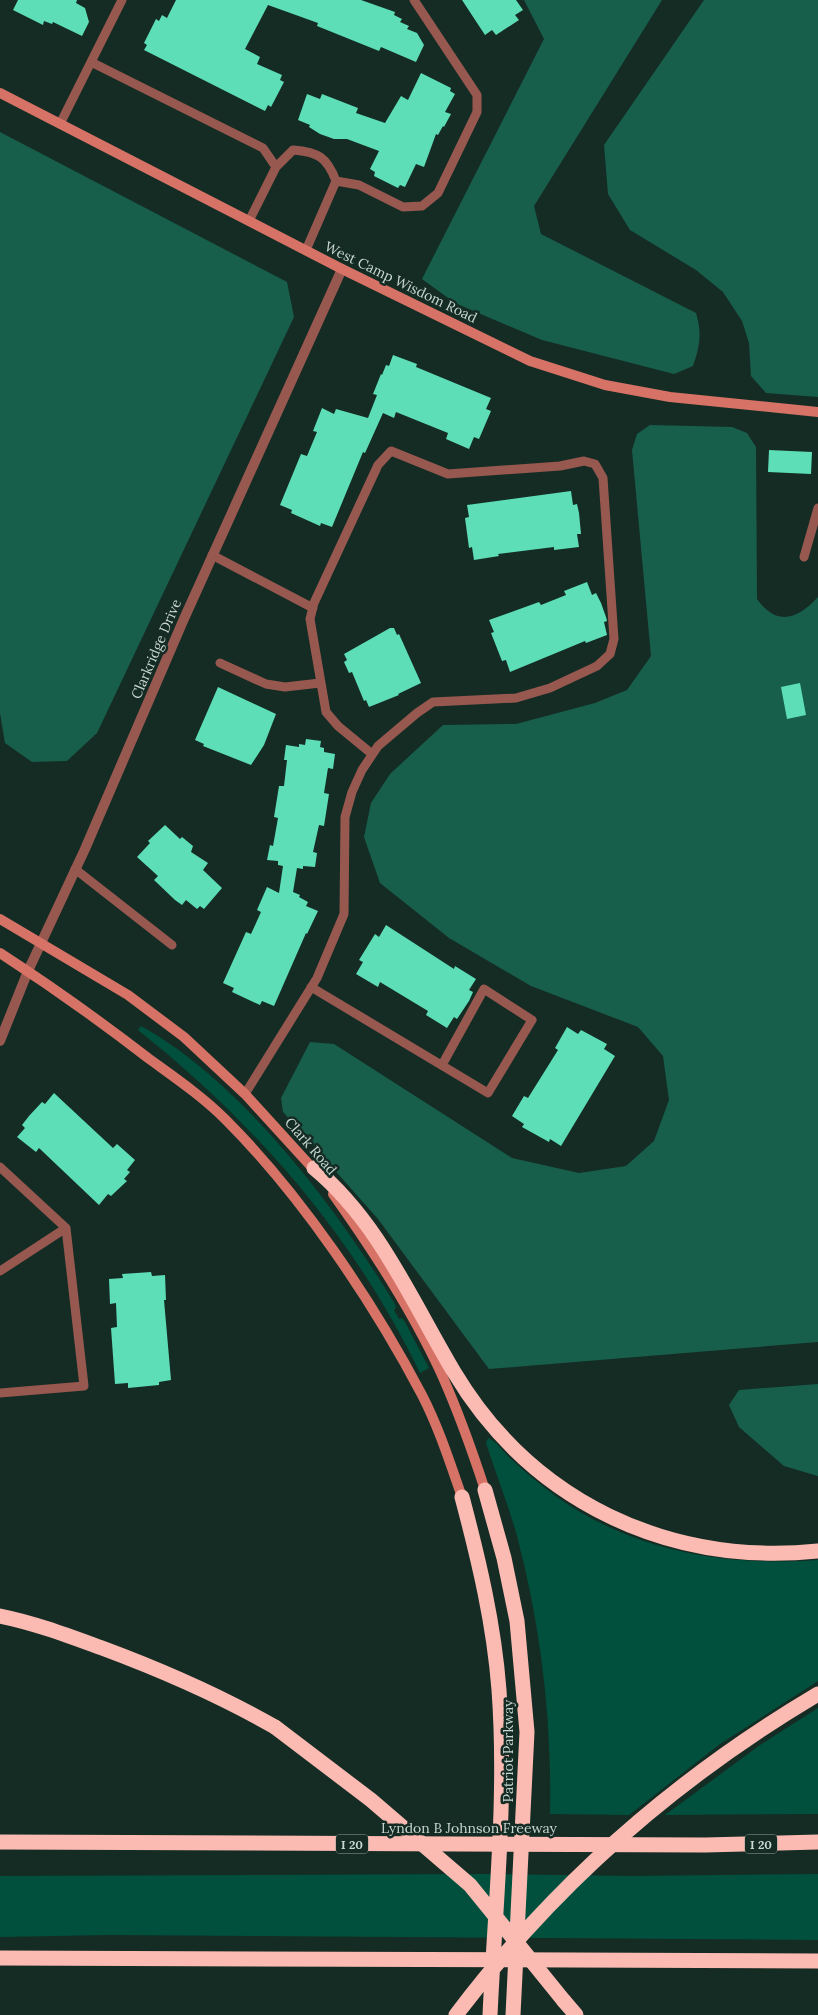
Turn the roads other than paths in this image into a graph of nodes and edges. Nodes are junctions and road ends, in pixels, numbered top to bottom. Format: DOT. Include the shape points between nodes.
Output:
graph roads {
  1 [pos="122,0"];
  2 [pos="414,0"];
  3 [pos="91,62"];
  4 [pos="0,93"];
  5 [pos="60,124"];
  6 [pos="276,167"];
  7 [pos="336,181"];
  8 [pos="249,221"];
  9 [pos="306,250"];
  10 [pos="342,269"];
  11 [pos="818,412"];
  12 [pos="818,508"];
  13 [pos="212,555"];
  14 [pos="804,557"];
  15 [pos="313,608"];
  16 [pos="220,663"];
  17 [pos="320,683"];
  18 [pos="372,754"];
  19 [pos="75,869"];
  20 [pos="0,919"];
  21 [pos="40,944"];
  22 [pos="172,945"];
  23 [pos="0,953"];
  24 [pos="28,971"];
  25 [pos="311,987"];
  26 [pos="0,1041"];
  27 [pos="442,1066"];
  28 [pos="246,1094"];
  29 [pos="0,1167"];
  30 [pos="314,1168"];
  31 [pos="66,1228"];
  32 [pos="0,1271"];
  33 [pos="0,1393"];
  34 [pos="485,1490"];
  35 [pos="462,1497"];
  36 [pos="818,1551"];
  37 [pos="0,1616"];
  38 [pos="818,1694"];
  39 [pos="0,1842"];
  40 [pos="818,1842"];
  41 [pos="0,1958"];
  42 [pos="818,1961"];
  43 [pos="456,2015"];
  44 [pos="490,2015"];
  45 [pos="513,2015"];
  46 [pos="576,2015"];
  1 -- 3 [label="lane"];
  2 -- 7 [label="lane" via="477,95 478,112 438,193 422,206 404,207 359,185"];
  3 -- 5 [label="lane"];
  3 -- 6 [label="lane" via="262,148"];
  4 -- 5 [label="main road, West Camp Wisdom Road"];
  5 -- 8 [label="main road, West Camp Wisdom Road"];
  6 -- 7 [label="lane" via="293,150 313,151 330,166"];
  6 -- 8 [label="lane"];
  7 -- 9 [label="lane"];
  8 -- 9 [label="main road, West Camp Wisdom Road"];
  9 -- 10 [label="main road, West Camp Wisdom Road"];
  10 -- 11 [label="main road, West Camp Wisdom Road" via="530,361 605,384 670,396"];
  10 -- 13 [label="street, Clarkridge Drive"];
  12 -- 14 [label="lane"];
  13 -- 15 [label="lane"];
  13 -- 19 [label="street, Clarkridge Drive"];
  15 -- 17 [label="lane" via="310,619"];
  15 -- 18 [label="lane" via="378,465 391,451 448,474 560,466 584,461 595,464 603,478 614,639 610,654 597,666 550,688 516,698 433,702 410,718"];
  16 -- 17 [label="lane" via="266,684 285,687"];
  17 -- 18 [label="lane" via="326,712"];
  18 -- 25 [label="lane" via="352,792 345,817 344,914"];
  19 -- 21 [label="street, Clarkridge Drive"];
  19 -- 22 [label="lane"];
  20 -- 21 [label="main road, Clark Road"];
  21 -- 24 [label="street, Clarkridge Drive"];
  21 -- 28 [label="main road, Clark Road" via="128,995 184,1037"];
  23 -- 24 [label="main road"];
  24 -- 26 [label="street, Clarkridge Drive"];
  24 -- 35 [label="main road" via="211,1107 251,1147 294,1198 337,1257 422,1396"];
  25 -- 27 [label="lane"];
  25 -- 28 [label="lane"];
  27 -- 27 [label="lane" via="488,1093 532,1020 484,989"];
  28 -- 30 [label="main road, Clark Road"];
  29 -- 31 [label="lane"];
  30 -- 34 [label="main road, Clark Road" via="359,1230 419,1331 448,1390"];
  30 -- 36 [label="highway" via="337,1187 366,1223 482,1415 507,1443 549,1479 622,1523 696,1547 778,1554"];
  31 -- 32 [label="lane"];
  31 -- 33 [label="lane" via="84,1386"];
  34 -- 45 [label="highway, Patriot Parkway, bridge" via="517,1621 527,1732"];
  35 -- 44 [label="highway, Patriot Parkway, bridge" via="480,1563 499,1690 501,1786"];
  37 -- 46 [label="highway, bridge" via="68,1635 171,1674 223,1697 275,1726 371,1800 470,1885"];
  38 -- 43 [label="highway, bridge" via="743,1742 613,1844 552,1901 485,1976"];
  39 -- 40 [label="highway, Lyndon B Johnson Freeway / I 20" via="705,1845"];
  41 -- 42 [label="highway"];
}
